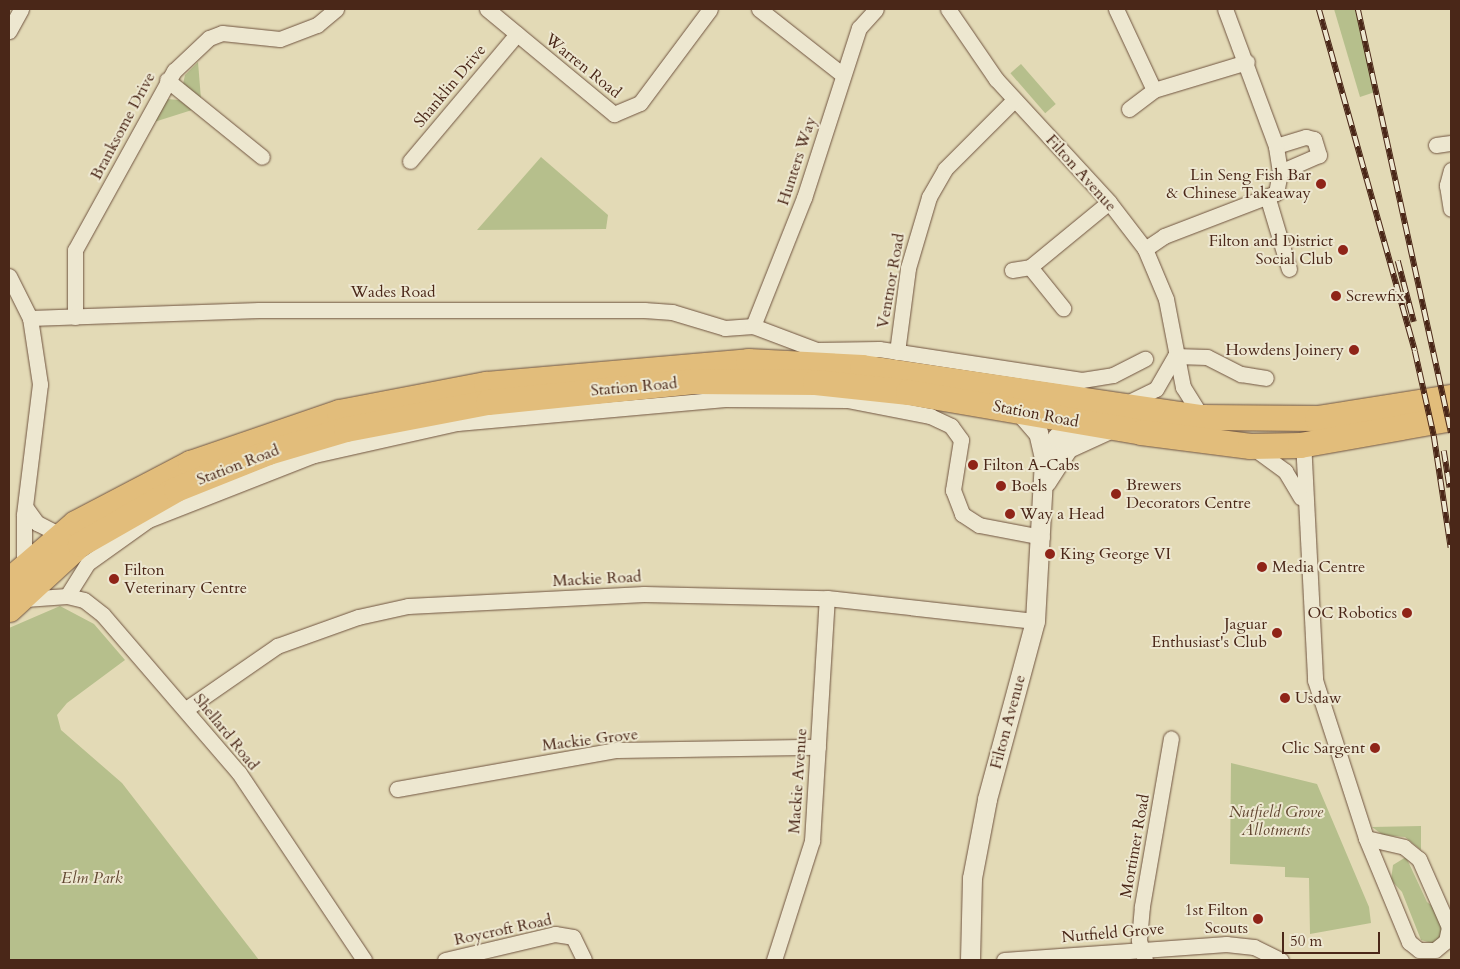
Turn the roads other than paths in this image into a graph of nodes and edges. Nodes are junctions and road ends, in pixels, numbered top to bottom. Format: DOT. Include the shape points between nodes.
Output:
graph roads {
  1 [pos="22,9"];
  2 [pos="336,9"];
  3 [pos="487,9"];
  4 [pos="710,9"];
  5 [pos="759,9"];
  6 [pos="876,9"];
  7 [pos="948,9"];
  8 [pos="1116,9"];
  9 [pos="1225,9"];
  10 [pos="9,31"];
  11 [pos="517,34"];
  12 [pos="1248,62"];
  13 [pos="843,75"];
  14 [pos="167,80"];
  15 [pos="1154,90"];
  16 [pos="1014,100"];
  17 [pos="1129,109"];
  18 [pos="1276,146"];
  19 [pos="262,157"];
  20 [pos="410,161"];
  21 [pos="1451,170"];
  22 [pos="1280,172"];
  23 [pos="1268,199"];
  24 [pos="1109,202"];
  25 [pos="1451,209"];
  26 [pos="1144,249"];
  27 [pos="1282,262"];
  28 [pos="1030,267"];
  29 [pos="1012,270"];
  30 [pos="9,276"];
  31 [pos="1063,308"];
  32 [pos="75,317"];
  33 [pos="30,318"];
  34 [pos="753,326"];
  35 [pos="896,352"];
  36 [pos="1175,356"];
  37 [pos="1145,358"];
  38 [pos="1266,378"];
  39 [pos="1451,397"];
  40 [pos="1018,410"];
  41 [pos="1113,417"];
  42 [pos="1202,417"];
  43 [pos="1317,418"];
  44 [pos="1451,418"];
  45 [pos="1078,422"];
  46 [pos="1300,444"];
  47 [pos="1250,446"];
  48 [pos="1044,458"];
  49 [pos="1046,483"];
  50 [pos="1304,504"];
  51 [pos="26,508"];
  52 [pos="59,534"];
  53 [pos="1042,536"];
  54 [pos="14,589"];
  55 [pos="67,596"];
  56 [pos="827,598"];
  57 [pos="1035,621"];
  58 [pos="186,709"];
  59 [pos="1171,738"];
  60 [pos="818,748"];
  61 [pos="398,789"];
  62 [pos="1366,838"];
  63 [pos="1388,845"];
  64 [pos="1380,873"];
  65 [pos="1143,954"];
  66 [pos="364,960"];
  67 [pos="445,960"];
  68 [pos="584,960"];
  69 [pos="774,960"];
  70 [pos="970,960"];
  71 [pos="1004,960"];
  72 [pos="1281,960"];
  1 -- 10 [label="street"];
  2 -- 14 [label="street, Branksome Drive" via="317,26 280,39 222,33 209,38"];
  3 -- 11 [label="street, Warren Road"];
  4 -- 11 [label="street, Warren Road" via="640,102 622,113 600,107"];
  5 -- 13 [label="street"];
  6 -- 13 [label="street, Hunters Way" via="859,28"];
  7 -- 16 [label="street, Filton Avenue"];
  8 -- 15 [label="street"];
  9 -- 12 [label="street"];
  11 -- 20 [label="street, Shanklin Drive"];
  12 -- 15 [label="street"];
  12 -- 18 [label="street"];
  13 -- 34 [label="street, Hunters Way" via="804,198"];
  14 -- 19 [label="street"];
  14 -- 32 [label="street, Branksome Drive" via="75,250"];
  15 -- 17 [label="street"];
  16 -- 24 [label="street, Filton Avenue"];
  16 -- 35 [label="street, Ventnor Road" via="945,169 929,197 908,268"];
  18 -- 22 [label="street"];
  18 -- 22 [label="street" via="1306,137 1314,140 1319,155"];
  21 -- 25 [label="street" via="1447,185"];
  22 -- 23 [label="street" via="1276,193"];
  23 -- 26 [label="street" via="1164,236"];
  23 -- 27 [label="street"];
  24 -- 26 [label="street, Filton Avenue"];
  24 -- 28 [label="street"];
  26 -- 36 [label="street, Filton Avenue" via="1166,299"];
  28 -- 29 [label="street"];
  28 -- 31 [label="street"];
  30 -- 33 [label="street"];
  32 -- 33 [label="street, Wades Road"];
  32 -- 34 [label="street, Wades Road" via="258,310 644,310 672,312 732,329"];
  33 -- 51 [label="street" via="40,384"];
  34 -- 35 [label="street" via="816,350"];
  35 -- 37 [label="street" via="1082,380 1113,375"];
  36 -- 38 [label="street" via="1207,357 1241,374"];
  36 -- 41 [label="street, Filton Avenue" via="1150,394"];
  36 -- 42 [label="street, Filton Avenue" via="1183,387"];
  39 -- 43 [label="main road, Station Road"];
  40 -- 45 [label="main road, Station Road"];
  40 -- 48 [label="street, Filton Avenue" via="1038,433"];
  40 -- 54 [label="main road, Station Road" via="862,386 732,380 611,388 439,409 301,442 176,489 80,544"];
  41 -- 42 [label="main road, Station Road" via="1148,412"];
  41 -- 45 [label="main road, Station Road"];
  41 -- 47 [label="main road, Station Road"];
  41 -- 49 [label="street, Filton Avenue" via="1066,449"];
  41 -- 52 [label="main road, Station Road" via="905,373 789,362 658,366 486,384 365,406 261,436 156,478"];
  42 -- 43 [label="main road, Station Road"];
  43 -- 46 [label="street"];
  44 -- 46 [label="main road, Station Road"];
  45 -- 48 [label="street" via="1057,437"];
  46 -- 47 [label="main road, Station Road"];
  46 -- 50 [label="street"];
  47 -- 50 [label="street" via="1285,471"];
  48 -- 49 [label="street, Filton Avenue"];
  49 -- 53 [label="street, Filton Avenue"];
  50 -- 62 [label="street" via="1315,680"];
  51 -- 52 [label="street" via="37,523"];
  51 -- 54 [label="street"];
  52 -- 54 [label="main road, Station Road"];
  53 -- 55 [label="street, Station Road" via="979,525 962,514 953,490 961,440 951,426 930,416 838,399 725,398 457,423 314,455 148,520 88,563"];
  53 -- 57 [label="street, Filton Avenue"];
  54 -- 55 [label="street, Shellard Road" via="35,595"];
  55 -- 58 [label="street, Shellard Road" via="84,600 103,615"];
  56 -- 57 [label="street, Mackie Road"];
  56 -- 58 [label="street, Mackie Road" via="644,594 408,606 358,617 277,646"];
  56 -- 60 [label="street, Mackie Avenue"];
  57 -- 70 [label="street, Filton Avenue" via="987,799 972,878"];
  58 -- 66 [label="street, Shellard Road" via="240,773"];
  59 -- 65 [label="street, Mortimer Road" via="1142,906"];
  60 -- 61 [label="street, Mackie Grove" via="617,750"];
  60 -- 69 [label="street, Mackie Avenue" via="812,841"];
  62 -- 63 [label="street"];
  62 -- 64 [label="street"];
  63 -- 64 [label="street"];
  63 -- 64 [label="street" via="1411,850 1422,865 1449,927 1441,946 1426,951 1409,942"];
  65 -- 71 [label="street, Nutfield Grove"];
  65 -- 72 [label="street, Nutfield Grove" via="1242,945"];
  67 -- 68 [label="street, Roycroft Road" via="554,934 573,937"];
}
